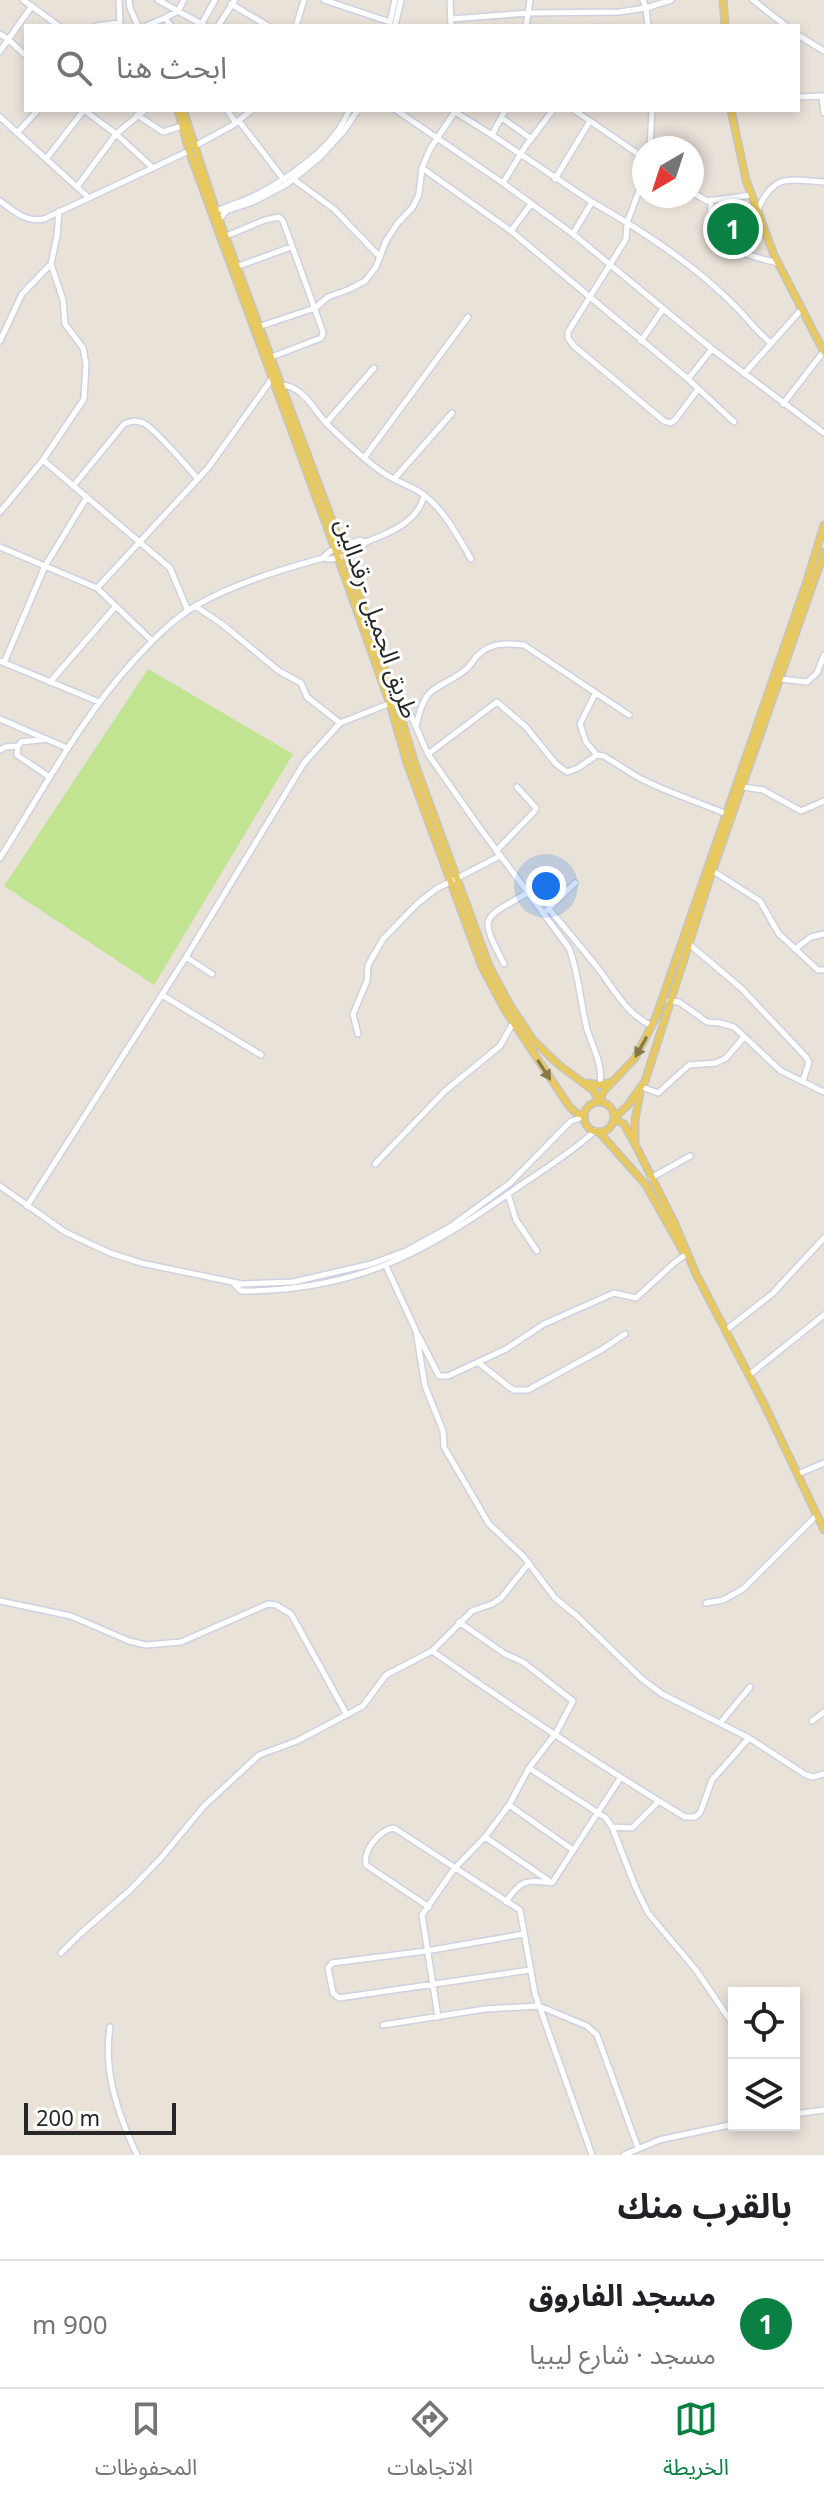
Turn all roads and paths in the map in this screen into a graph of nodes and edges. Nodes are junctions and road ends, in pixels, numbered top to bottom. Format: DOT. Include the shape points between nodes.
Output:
graph roads {
  1 [pos="25,0"];
  2 [pos="129,0"];
  3 [pos="158,0"];
  4 [pos="184,0"];
  5 [pos="215,0"];
  6 [pos="304,0"];
  7 [pos="324,0"];
  8 [pos="395,0"];
  9 [pos="401,0"];
  10 [pos="450,0"];
  11 [pos="530,0"];
  12 [pos="643,0"];
  13 [pos="671,0"];
  14 [pos="723,0"];
  15 [pos="753,0"];
  16 [pos="119,1"];
  17 [pos="233,2"];
  18 [pos="32,6"];
  19 [pos="646,8"];
  20 [pos="178,11"];
  21 [pos="529,13"];
  22 [pos="165,18"];
  23 [pos="451,22"];
  24 [pos="56,24"];
  25 [pos="102,24"];
  26 [pos="120,24"];
  27 [pos="137,24"];
  28 [pos="151,24"];
  29 [pos="170,24"];
  30 [pos="200,24"];
  31 [pos="203,24"];
  32 [pos="219,24"];
  33 [pos="265,24"];
  34 [pos="297,24"];
  35 [pos="389,24"];
  36 [pos="392,24"];
  37 [pos="392,24"];
  38 [pos="526,24"];
  39 [pos="648,24"];
  40 [pos="725,24"];
  41 [pos="783,24"];
  42 [pos="0,34"];
  43 [pos="800,36"];
  44 [pos="8,39"];
  45 [pos="0,51"];
  46 [pos="824,51"];
  47 [pos="24,54"];
  48 [pos="823,96"];
  49 [pos="800,97"];
  50 [pos="36,112"];
  51 [pos="82,112"];
  52 [pos="87,112"];
  53 [pos="142,112"];
  54 [pos="180,112"];
  55 [pos="181,112"];
  56 [pos="229,112"];
  57 [pos="250,112"];
  58 [pos="348,112"];
  59 [pos="357,112"];
  60 [pos="453,112"];
  61 [pos="456,112"];
  62 [pos="504,112"];
  63 [pos="551,112"];
  64 [pos="577,112"];
  65 [pos="652,112"];
  66 [pos="731,112"];
  67 [pos="406,113"];
  68 [pos="824,113"];
  69 [pos="137,115"];
  70 [pos="0,117"];
  71 [pos="502,118"];
  72 [pos="590,121"];
  73 [pos="237,122"];
  74 [pos="182,126"];
  75 [pos="17,133"];
  76 [pos="116,134"];
  77 [pos="492,135"];
  78 [pos="651,136"];
  79 [pos="438,138"];
  80 [pos="531,139"];
  81 [pos="191,149"];
  82 [pos="632,150"];
  83 [pos="520,155"];
  84 [pos="46,159"];
  85 [pos="153,168"];
  86 [pos="422,168"];
  87 [pos="293,179"];
  88 [pos="555,179"];
  89 [pos="284,180"];
  90 [pos="824,182"];
  91 [pos="503,183"];
  92 [pos="77,187"];
  93 [pos="752,195"];
  94 [pos="88,197"];
  95 [pos="704,199"];
  96 [pos="711,200"];
  97 [pos="0,201"];
  98 [pos="592,202"];
  99 [pos="531,204"];
  100 [pos="633,208"];
  101 [pos="757,210"];
  102 [pos="59,211"];
  103 [pos="214,212"];
  104 [pos="220,220"];
  105 [pos="627,223"];
  106 [pos="511,231"];
  107 [pos="573,234"];
  108 [pos="226,236"];
  109 [pos="291,247"];
  110 [pos="380,257"];
  111 [pos="778,263"];
  112 [pos="51,264"];
  113 [pos="611,266"];
  114 [pos="236,267"];
  115 [pos="590,296"];
  116 [pos="315,308"];
  117 [pos="663,309"];
  118 [pos="801,310"];
  119 [pos="468,317"];
  120 [pos="258,327"];
  121 [pos="0,341"];
  122 [pos="641,341"];
  123 [pos="771,343"];
  124 [pos="712,349"];
  125 [pos="824,351"];
  126 [pos="269,358"];
  127 [pos="374,368"];
  128 [pos="744,374"];
  129 [pos="688,379"];
  130 [pos="271,380"];
  131 [pos="279,385"];
  132 [pos="698,389"];
  133 [pos="783,404"];
  134 [pos="452,413"];
  135 [pos="734,422"];
  136 [pos="326,423"];
  137 [pos="824,433"];
  138 [pos="364,458"];
  139 [pos="43,460"];
  140 [pos="198,479"];
  141 [pos="394,479"];
  142 [pos="74,485"];
  143 [pos="424,495"];
  144 [pos="87,497"];
  145 [pos="0,512"];
  146 [pos="824,525"];
  147 [pos="140,540"];
  148 [pos="0,547"];
  149 [pos="339,552"];
  150 [pos="824,552"];
  151 [pos="471,559"];
  152 [pos="45,566"];
  153 [pos="97,588"];
  154 [pos="116,606"];
  155 [pos="195,606"];
  156 [pos="188,611"];
  157 [pos="152,641"];
  158 [pos="824,655"];
  159 [pos="2,662"];
  160 [pos="781,679"];
  161 [pos="50,682"];
  162 [pos="595,694"];
  163 [pos="99,702"];
  164 [pos="393,702"];
  165 [pos="629,715"];
  166 [pos="0,719"];
  167 [pos="340,723"];
  168 [pos="415,728"];
  169 [pos="47,739"];
  170 [pos="18,746"];
  171 [pos="67,748"];
  172 [pos="0,750"];
  173 [pos="428,754"];
  174 [pos="597,755"];
  175 [pos="48,776"];
  176 [pos="517,787"];
  177 [pos="743,787"];
  178 [pos="824,801"];
  179 [pos="727,814"];
  180 [pos="498,853"];
  181 [pos="0,858"];
  182 [pos="713,871"];
  183 [pos="454,881"];
  184 [pos="575,883"];
  185 [pos="529,892"];
  186 [pos="547,910"];
  187 [pos="824,934"];
  188 [pos="689,944"];
  189 [pos="795,949"];
  190 [pos="186,957"];
  191 [pos="504,964"];
  192 [pos="824,970"];
  193 [pos="212,974"];
  194 [pos="162,995"];
  195 [pos="669,1001"];
  196 [pos="663,1010"];
  197 [pos="513,1023"];
  198 [pos="652,1026"];
  199 [pos="358,1034"];
  200 [pos="744,1037"];
  201 [pos="261,1055"];
  202 [pos="578,1079"];
  203 [pos="618,1079"];
  204 [pos="803,1081"];
  205 [pos="824,1083"];
  206 [pos="644,1084"];
  207 [pos="600,1085"];
  208 [pos="816,1090"];
  209 [pos="824,1092"];
  210 [pos="599,1101"];
  211 [pos="583,1116"];
  212 [pos="614,1119"];
  213 [pos="597,1132"];
  214 [pos="635,1144"];
  215 [pos="690,1156"];
  216 [pos="375,1164"];
  217 [pos="651,1178"];
  218 [pos="0,1186"];
  219 [pos="508,1194"];
  220 [pos="27,1206"];
  221 [pos="451,1230"];
  222 [pos="824,1238"];
  223 [pos="537,1251"];
  224 [pos="687,1256"];
  225 [pos="386,1266"];
  226 [pos="232,1282"];
  227 [pos="824,1315"];
  228 [pos="726,1330"];
  229 [pos="416,1331"];
  230 [pos="625,1334"];
  231 [pos="479,1363"];
  232 [pos="749,1375"];
  233 [pos="824,1463"];
  234 [pos="798,1474"];
  235 [pos="817,1515"];
  236 [pos="824,1530"];
  237 [pos="529,1563"];
  238 [pos="0,1601"];
  239 [pos="706,1603"];
  240 [pos="459,1622"];
  241 [pos="432,1651"];
  242 [pos="750,1687"];
  243 [pos="824,1712"];
  244 [pos="347,1715"];
  245 [pos="812,1721"];
  246 [pos="721,1722"];
  247 [pos="556,1733"];
  248 [pos="749,1738"];
  249 [pos="529,1768"];
  250 [pos="824,1774"];
  251 [pos="621,1777"];
  252 [pos="659,1801"];
  253 [pos="509,1805"];
  254 [pos="598,1812"];
  255 [pos="612,1827"];
  256 [pos="485,1837"];
  257 [pos="573,1850"];
  258 [pos="454,1869"];
  259 [pos="552,1883"];
  260 [pos="506,1902"];
  261 [pos="429,1907"];
  262 [pos="524,1934"];
  263 [pos="426,1951"];
  264 [pos="61,1953"];
  265 [pos="530,1970"];
  266 [pos="432,1984"];
  267 [pos="539,2006"];
  268 [pos="438,2017"];
  269 [pos="728,2017"];
  270 [pos="383,2025"];
  271 [pos="110,2027"];
  272 [pos="824,2110"];
  273 [pos="800,2113"];
  274 [pos="728,2125"];
  275 [pos="638,2148"];
  276 [pos="137,2155"];
  277 [pos="592,2155"];
  278 [pos="625,2155"];
  1 -- 18 [label="street"];
  2 -- 27 [label="street"];
  3 -- 20 [label="street"];
  4 -- 20 [label="street"];
  5 -- 31 [label="street"];
  6 -- 34 [label="street"];
  7 -- 35 [label="street"];
  8 -- 36 [label="street"];
  9 -- 37 [label="street"];
  10 -- 23 [label="street"];
  11 -- 21 [label="street"];
  12 -- 19 [label="street"];
  13 -- 19 [label="street"];
  14 -- 40 [label="main road"];
  15 -- 41 [label="street"];
  16 -- 25 [label="street" via="117,12"];
  16 -- 26 [label="street"];
  17 -- 32 [label="street"];
  17 -- 33 [label="street"];
  18 -- 24 [label="street"];
  18 -- 44 [label="street"];
  19 -- 21 [label="street"];
  19 -- 39 [label="street"];
  20 -- 22 [label="street"];
  20 -- 30 [label="street"];
  21 -- 23 [label="street"];
  21 -- 38 [label="street"];
  22 -- 28 [label="street"];
  22 -- 29 [label="street"];
  42 -- 44 [label="street"];
  43 -- 46 [label="street"];
  44 -- 45 [label="street"];
  44 -- 47 [label="street"];
  48 -- 49 [label="street"];
  48 -- 68 [label="street"];
  50 -- 75 [label="street"];
  51 -- 84 [label="street"];
  52 -- 76 [label="street"];
  53 -- 69 [label="street"];
  54 -- 74 [label="main road, طريق الجميل -رقدالين"];
  55 -- 81 [label="main road, طريق الجميل -رقدالين"];
  56 -- 73 [label="street"];
  57 -- 73 [label="street"];
  58 -- 89 [label="street" via="331,137"];
  59 -- 87 [label="street" via="319,158"];
  60 -- 79 [label="street"];
  61 -- 77 [label="street"];
  62 -- 71 [label="street"];
  63 -- 80 [label="street"];
  64 -- 72 [label="street"];
  65 -- 78 [label="street"];
  66 -- 93 [label="main road"];
  67 -- 79 [label="street"];
  69 -- 74 [label="street" via="163,132"];
  69 -- 76 [label="street"];
  70 -- 75 [label="street"];
  71 -- 77 [label="street"];
  71 -- 80 [label="street"];
  72 -- 82 [label="street"];
  72 -- 88 [label="street"];
  73 -- 81 [label="street"];
  73 -- 89 [label="street"];
  74 -- 81 [label="main road, طريق الجميل -رقدالين"];
  75 -- 84 [label="street"];
  76 -- 85 [label="street"];
  76 -- 92 [label="street"];
  77 -- 83 [label="street"];
  79 -- 86 [label="street"];
  79 -- 91 [label="street"];
  80 -- 83 [label="street"];
  81 -- 85 [label="street"];
  81 -- 103 [label="main road, طريق الجميل -رقدالين"];
  83 -- 88 [label="street"];
  83 -- 91 [label="street"];
  84 -- 92 [label="street"];
  85 -- 94 [label="street"];
  86 -- 106 [label="street"];
  86 -- 110 [label="street" via="413,207"];
  87 -- 104 [label="street" via="226,211"];
  87 -- 110 [label="street" via="342,217"];
  88 -- 98 [label="street"];
  89 -- 103 [label="street"];
  90 -- 101 [label="street" via="784,180 768,189"];
  91 -- 99 [label="street"];
  92 -- 94 [label="street"];
  93 -- 96 [label="street"];
  93 -- 101 [label="main road"];
  94 -- 102 [label="street"];
  95 -- 96 [label="street"];
  96 -- 111 [label="street" via="718,237"];
  97 -- 102 [label="street" via="34,221"];
  98 -- 105 [label="street"];
  98 -- 107 [label="street"];
  99 -- 106 [label="street"];
  99 -- 107 [label="street"];
  100 -- 105 [label="street"];
  101 -- 111 [label="main road"];
  102 -- 112 [label="street"];
  103 -- 104 [label="main road, طريق الجميل -رقدالين"];
  103 -- 130 [label="main road, طريق الجميل -رقدالين"];
  104 -- 108 [label="main road, طريق الجميل -رقدالين"];
  105 -- 113 [label="street" via="626,239"];
  105 -- 123 [label="street" via="674,254"];
  106 -- 115 [label="street"];
  107 -- 113 [label="street"];
  108 -- 109 [label="street" via="279,217"];
  108 -- 114 [label="main road, طريق الجميل -رقدالين"];
  109 -- 114 [label="street"];
  109 -- 116 [label="street"];
  110 -- 116 [label="street" via="365,281"];
  111 -- 118 [label="main road"];
  112 -- 121 [label="street" via="22,294"];
  112 -- 139 [label="street" via="65,324 83,348 86,387 77,412"];
  113 -- 115 [label="street"];
  113 -- 117 [label="street"];
  114 -- 120 [label="main road, طريق الجميل -رقدالين"];
  115 -- 122 [label="street"];
  115 -- 132 [label="street" via="568,332 585,355 670,423"];
  116 -- 120 [label="street"];
  116 -- 126 [label="street" via="321,338"];
  117 -- 122 [label="street"];
  117 -- 124 [label="street"];
  118 -- 123 [label="street"];
  118 -- 125 [label="main road"];
  119 -- 138 [label="street"];
  120 -- 126 [label="main road, طريق الجميل -رقدالين"];
  122 -- 129 [label="street"];
  123 -- 128 [label="street"];
  124 -- 128 [label="street"];
  124 -- 129 [label="street"];
  125 -- 133 [label="street"];
  126 -- 131 [label="main road, طريق الجميل -رقدالين"];
  127 -- 136 [label="street"];
  128 -- 133 [label="street"];
  129 -- 132 [label="street"];
  130 -- 140 [label="street"];
  130 -- 149 [label="main road, طريق الجميل -رقدالين"];
  131 -- 136 [label="street" via="303,394"];
  131 -- 149 [label="main road, طريق الجميل -رقدالين"];
  132 -- 135 [label="street"];
  133 -- 137 [label="street"];
  134 -- 141 [label="street"];
  136 -- 138 [label="street"];
  138 -- 141 [label="street"];
  139 -- 142 [label="street"];
  139 -- 145 [label="street"];
  140 -- 142 [label="street" via="146,423 134,420 124,424"];
  140 -- 147 [label="street"];
  141 -- 143 [label="street"];
  142 -- 144 [label="street"];
  143 -- 149 [label="street" via="417,514 363,547"];
  143 -- 151 [label="street"];
  144 -- 147 [label="street"];
  144 -- 152 [label="street"];
  146 -- 179 [label="main road"];
  147 -- 153 [label="street"];
  147 -- 156 [label="street" via="170,568"];
  148 -- 152 [label="street"];
  149 -- 155 [label="street"];
  149 -- 164 [label="main road, طريق الجميل -رقدالين"];
  150 -- 160 [label="main road"];
  152 -- 153 [label="street"];
  152 -- 159 [label="street"];
  153 -- 154 [label="street"];
  154 -- 157 [label="street"];
  154 -- 161 [label="street"];
  155 -- 156 [label="street"];
  155 -- 167 [label="street" via="301,683 307,697"];
  156 -- 157 [label="street"];
  157 -- 163 [label="street"];
  158 -- 160 [label="street" via="807,682"];
  159 -- 161 [label="street"];
  160 -- 177 [label="main road"];
  161 -- 163 [label="street"];
  162 -- 165 [label="street"];
  162 -- 168 [label="street" via="524,645 490,645 467,669 428,693"];
  162 -- 174 [label="street" via="580,724"];
  163 -- 171 [label="street"];
  164 -- 167 [label="street"];
  164 -- 168 [label="street" via="408,709"];
  164 -- 183 [label="main road, طريق الجميل -رقدالين" via="407,763"];
  166 -- 169 [label="street"];
  167 -- 190 [label="street" via="286,789"];
  168 -- 173 [label="street"];
  169 -- 170 [label="street"];
  169 -- 171 [label="street"];
  170 -- 172 [label="street"];
  170 -- 175 [label="street" via="17,755"];
  171 -- 175 [label="street"];
  173 -- 174 [label="street" via="497,702 567,772"];
  173 -- 180 [label="street"];
  174 -- 179 [label="street"];
  175 -- 181 [label="street"];
  176 -- 180 [label="street" via="536,808"];
  177 -- 178 [label="street" via="763,790 801,811"];
  177 -- 182 [label="main road"];
  179 -- 196 [label="main road"];
  180 -- 183 [label="street"];
  180 -- 185 [label="street"];
  182 -- 188 [label="main road"];
  182 -- 189 [label="street" via="760,901 779,934"];
  183 -- 197 [label="main road, طريق الجميل -رقدالين" via="482,967"];
  183 -- 199 [label="street" via="417,904 371,957 353,1014"];
  183 -- 202 [label="main road, طريق الجميل -رقدالين" via="510,1005 533,1040"];
  184 -- 186 [label="street"];
  185 -- 186 [label="street"];
  185 -- 191 [label="street" via="488,920 489,936"];
  186 -- 198 [label="street" via="626,1008"];
  186 -- 207 [label="street" via="573,958 587,1030 601,1067"];
  187 -- 189 [label="street"];
  188 -- 195 [label="main road"];
  188 -- 204 [label="street" via="741,988 806,1057"];
  189 -- 192 [label="street"];
  190 -- 193 [label="street"];
  190 -- 194 [label="street"];
  194 -- 201 [label="street"];
  194 -- 220 [label="street"];
  195 -- 196 [label="main road"];
  195 -- 200 [label="street" via="707,1022 734,1027"];
  196 -- 198 [label="main road"];
  196 -- 206 [label="main road"];
  197 -- 211 [label="main road, طريق الجميل -رقدالين, one-way" via="571,1109"];
  197 -- 216 [label="street" via="500,1046 445,1091"];
  198 -- 203 [label="main road, one-way"];
  200 -- 204 [label="street" via="774,1066"];
  200 -- 206 [label="street" via="726,1058 689,1065 658,1093"];
  202 -- 207 [label="main road"];
  202 -- 210 [label="main road, طريق الجميل -رقدالين"];
  203 -- 207 [label="main road"];
  203 -- 210 [label="main road"];
  204 -- 208 [label="street"];
  205 -- 208 [label="street"];
  206 -- 212 [label="main road"];
  206 -- 214 [label="main road"];
  208 -- 209 [label="street"];
  210 -- 211 [label="main road" via="588,1105"];
  210 -- 212 [label="main road" via="610,1107"];
  211 -- 213 [label="main road"];
  211 -- 221 [label="street" via="571,1121 509,1184"];
  212 -- 213 [label="main road" via="608,1129"];
  212 -- 214 [label="main road" via="622,1121"];
  213 -- 219 [label="street"];
  213 -- 224 [label="main road" via="646,1185"];
  214 -- 217 [label="main road"];
  215 -- 217 [label="street"];
  217 -- 224 [label="main road"];
  218 -- 220 [label="street"];
  219 -- 221 [label="street"];
  219 -- 223 [label="street" via="516,1220"];
  220 -- 226 [label="street" via="110,1253"];
  221 -- 225 [label="street"];
  221 -- 226 [label="street" via="347,1271 293,1282"];
  222 -- 228 [label="street" via="772,1294"];
  224 -- 228 [label="main road"];
  224 -- 231 [label="street" via="636,1298 614,1293 544,1324"];
  225 -- 226 [label="street" via="294,1289 241,1291"];
  225 -- 229 [label="street"];
  227 -- 232 [label="street"];
  228 -- 232 [label="main road"];
  229 -- 231 [label="street" via="442,1377"];
  229 -- 237 [label="street" via="425,1386 447,1453 489,1524"];
  230 -- 231 [label="street" via="528,1390 514,1390"];
  232 -- 234 [label="main road"];
  233 -- 234 [label="street"];
  234 -- 235 [label="main road"];
  235 -- 236 [label="main road"];
  235 -- 239 [label="street" via="743,1589"];
  237 -- 240 [label="street" via="501,1598"];
  237 -- 246 [label="street" via="555,1598 635,1674 662,1694"];
  238 -- 244 [label="street" via="71,1616 146,1645 181,1642 276,1605 291,1614"];
  240 -- 241 [label="street"];
  240 -- 247 [label="street" via="573,1701"];
  241 -- 244 [label="street" via="391,1671 367,1702"];
  241 -- 247 [label="street"];
  242 -- 246 [label="street"];
  243 -- 245 [label="street"];
  244 -- 264 [label="street" via="259,1755 230,1779 129,1891"];
  246 -- 248 [label="street"];
  247 -- 249 [label="street"];
  247 -- 251 [label="street"];
  248 -- 250 [label="street" via="802,1773"];
  248 -- 252 [label="street" via="712,1780 695,1817 685,1817"];
  249 -- 253 [label="street"];
  249 -- 254 [label="street"];
  251 -- 252 [label="street"];
  251 -- 254 [label="street"];
  252 -- 255 [label="street" via="632,1828"];
  253 -- 256 [label="street"];
  253 -- 257 [label="street"];
  254 -- 255 [label="street"];
  254 -- 257 [label="street"];
  255 -- 269 [label="street" via="648,1913"];
  256 -- 258 [label="street"];
  256 -- 259 [label="street"];
  257 -- 259 [label="street"];
  258 -- 260 [label="street"];
  258 -- 261 [label="street"];
  258 -- 261 [label="street" via="394,1828 382,1832 366,1852 366,1865"];
  259 -- 260 [label="street" via="532,1880"];
  260 -- 262 [label="street" via="520,1910"];
  261 -- 263 [label="street" via="421,1922"];
  262 -- 263 [label="street"];
  262 -- 265 [label="street"];
  263 -- 266 [label="street"];
  263 -- 266 [label="street" via="330,1963 328,1968 339,1998"];
  265 -- 266 [label="street"];
  265 -- 267 [label="street"];
  266 -- 268 [label="street"];
  267 -- 268 [label="street"];
  267 -- 275 [label="street" via="593,2029"];
  267 -- 277 [label="street"];
  268 -- 270 [label="street"];
  271 -- 276 [label="street" via="108,2066"];
  272 -- 273 [label="street"];
  274 -- 275 [label="street"];
  275 -- 278 [label="street"];
}
